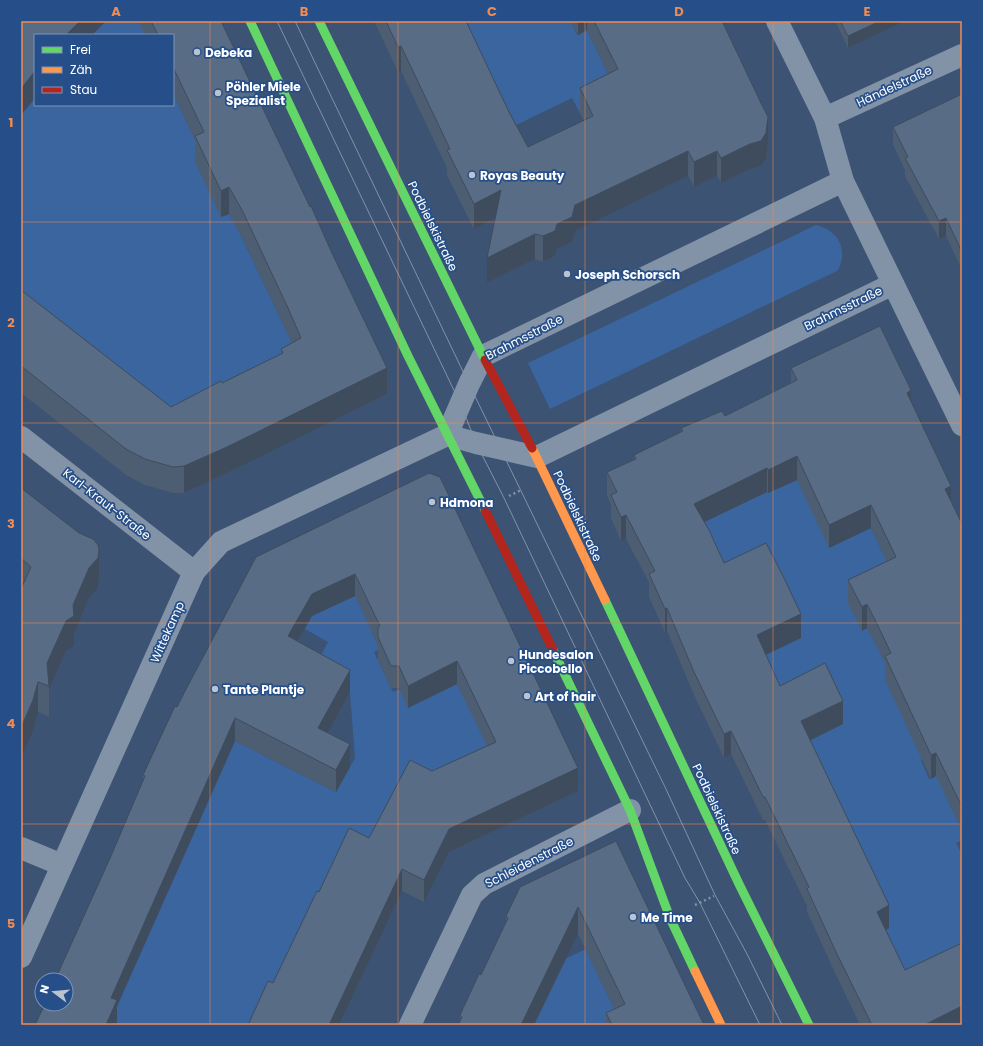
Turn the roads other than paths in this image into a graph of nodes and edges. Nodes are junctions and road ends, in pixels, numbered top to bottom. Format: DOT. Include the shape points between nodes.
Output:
graph roads {
  1 [pos="250,21"];
  2 [pos="319,21"];
  3 [pos="777,21"];
  4 [pos="962,55"];
  5 [pos="825,118"];
  6 [pos="843,181"];
  7 [pos="893,284"];
  8 [pos="483,356"];
  9 [pos="962,425"];
  10 [pos="447,435"];
  11 [pos="21,437"];
  12 [pos="537,457"];
  13 [pos="194,572"];
  14 [pos="630,810"];
  15 [pos="21,848"];
  16 [pos="62,865"];
  17 [pos="21,957"];
  18 [pos="410,1025"];
  19 [pos="721,1025"];
  20 [pos="808,1025"];
  1 -- 10 [label="main road"];
  2 -- 8 [label="main road, Podbielskistraße"];
  3 -- 5 [label="street"];
  4 -- 5 [label="street, Händelstraße"];
  5 -- 6 [label="street"];
  6 -- 7 [label="street"];
  6 -- 8 [label="street, Brahmsstraße"];
  7 -- 9 [label="street"];
  7 -- 12 [label="street, Brahmsstraße"];
  8 -- 10 [label="street, Brahmsstraße"];
  8 -- 12 [label="main road, Podbielskistraße"];
  10 -- 12 [label="street"];
  10 -- 13 [label="street, Wittekamp" via="221,542"];
  10 -- 14 [label="main road"];
  11 -- 13 [label="street, Karl-Kraut-Straße"];
  12 -- 20 [label="main road, Podbielskistraße"];
  13 -- 16 [label="street, Wittekamp"];
  14 -- 18 [label="street, Schleidenstraße" via="484,884 472,895"];
  14 -- 19 [label="main road" via="670,918"];
  15 -- 16 [label="street"];
  16 -- 17 [label="street, Wittekamp"];
}
